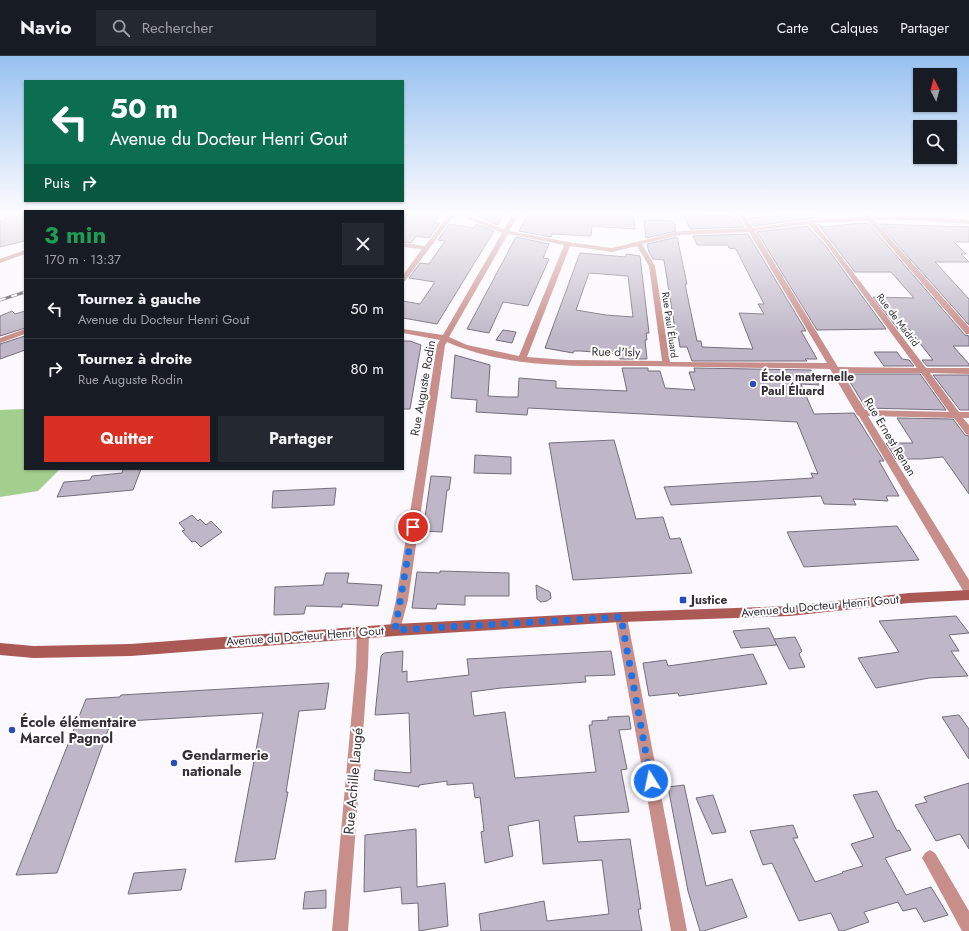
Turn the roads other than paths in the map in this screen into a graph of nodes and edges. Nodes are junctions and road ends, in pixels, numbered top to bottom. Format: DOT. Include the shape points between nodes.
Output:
graph roads {
  1 [pos="18,255"];
  2 [pos="422,255"];
  3 [pos="493,255"];
  4 [pos="564,255"];
  5 [pos="646,255"];
  6 [pos="766,255"];
  7 [pos="837,255"];
  8 [pos="901,255"];
  9 [pos="0,262"];
  10 [pos="404,279"];
  11 [pos="24,331"];
  12 [pos="404,331"];
  13 [pos="969,332"];
  14 [pos="444,338"];
  15 [pos="0,341"];
  16 [pos="522,359"];
  17 [pos="666,364"];
  18 [pos="834,368"];
  19 [pos="923,371"];
  20 [pos="969,371"];
  21 [pos="860,412"];
  22 [pos="957,415"];
  23 [pos="969,415"];
  24 [pos="969,432"];
  25 [pos="969,590"];
  26 [pos="969,595"];
  27 [pos="621,617"];
  28 [pos="395,630"];
  29 [pos="363,632"];
  30 [pos="0,649"];
  31 [pos="930,858"];
  32 [pos="969,927"];
  33 [pos="340,931"];
  34 [pos="679,931"];
  1 -- 9 [label="street"];
  2 -- 10 [label="street"];
  3 -- 14 [label="street, Rue Auguste Rodin"];
  4 -- 16 [label="street"];
  5 -- 17 [label="street, Rue Paul Éluard" via="652,266"];
  6 -- 18 [label="street, Rue Ernest Renan"];
  7 -- 19 [label="street, Rue de Madrid"];
  8 -- 13 [label="street"];
  11 -- 15 [label="street"];
  12 -- 14 [label="street, Rue d'Isly"];
  14 -- 16 [label="street, Rue d'Isly" via="465,347"];
  14 -- 28 [label="street, Rue Auguste Rodin"];
  16 -- 17 [label="street, Rue d'Isly" via="567,363"];
  17 -- 18 [label="street, Rue d'Isly"];
  18 -- 19 [label="street, Rue d'Isly"];
  18 -- 21 [label="street, Rue Ernest Renan"];
  19 -- 20 [label="street, Rue d'Isly"];
  19 -- 22 [label="street, Rue de Madrid"];
  21 -- 22 [label="street"];
  21 -- 25 [label="street, Rue Ernest Renan"];
  22 -- 23 [label="street"];
  22 -- 24 [label="street, Rue de Madrid"];
  26 -- 27 [label="main road, Avenue du Docteur Henri Gout" via="909,598 790,611"];
  27 -- 28 [label="main road, Avenue du Docteur Henri Gout"];
  27 -- 34 [label="street"];
  28 -- 29 [label="main road, Avenue du Docteur Henri Gout"];
  29 -- 30 [label="main road, Avenue du Docteur Henri Gout" via="131,650 34,652"];
  29 -- 33 [label="street, Rue Achille Laugé"];
  31 -- 32 [label="street"];
}
